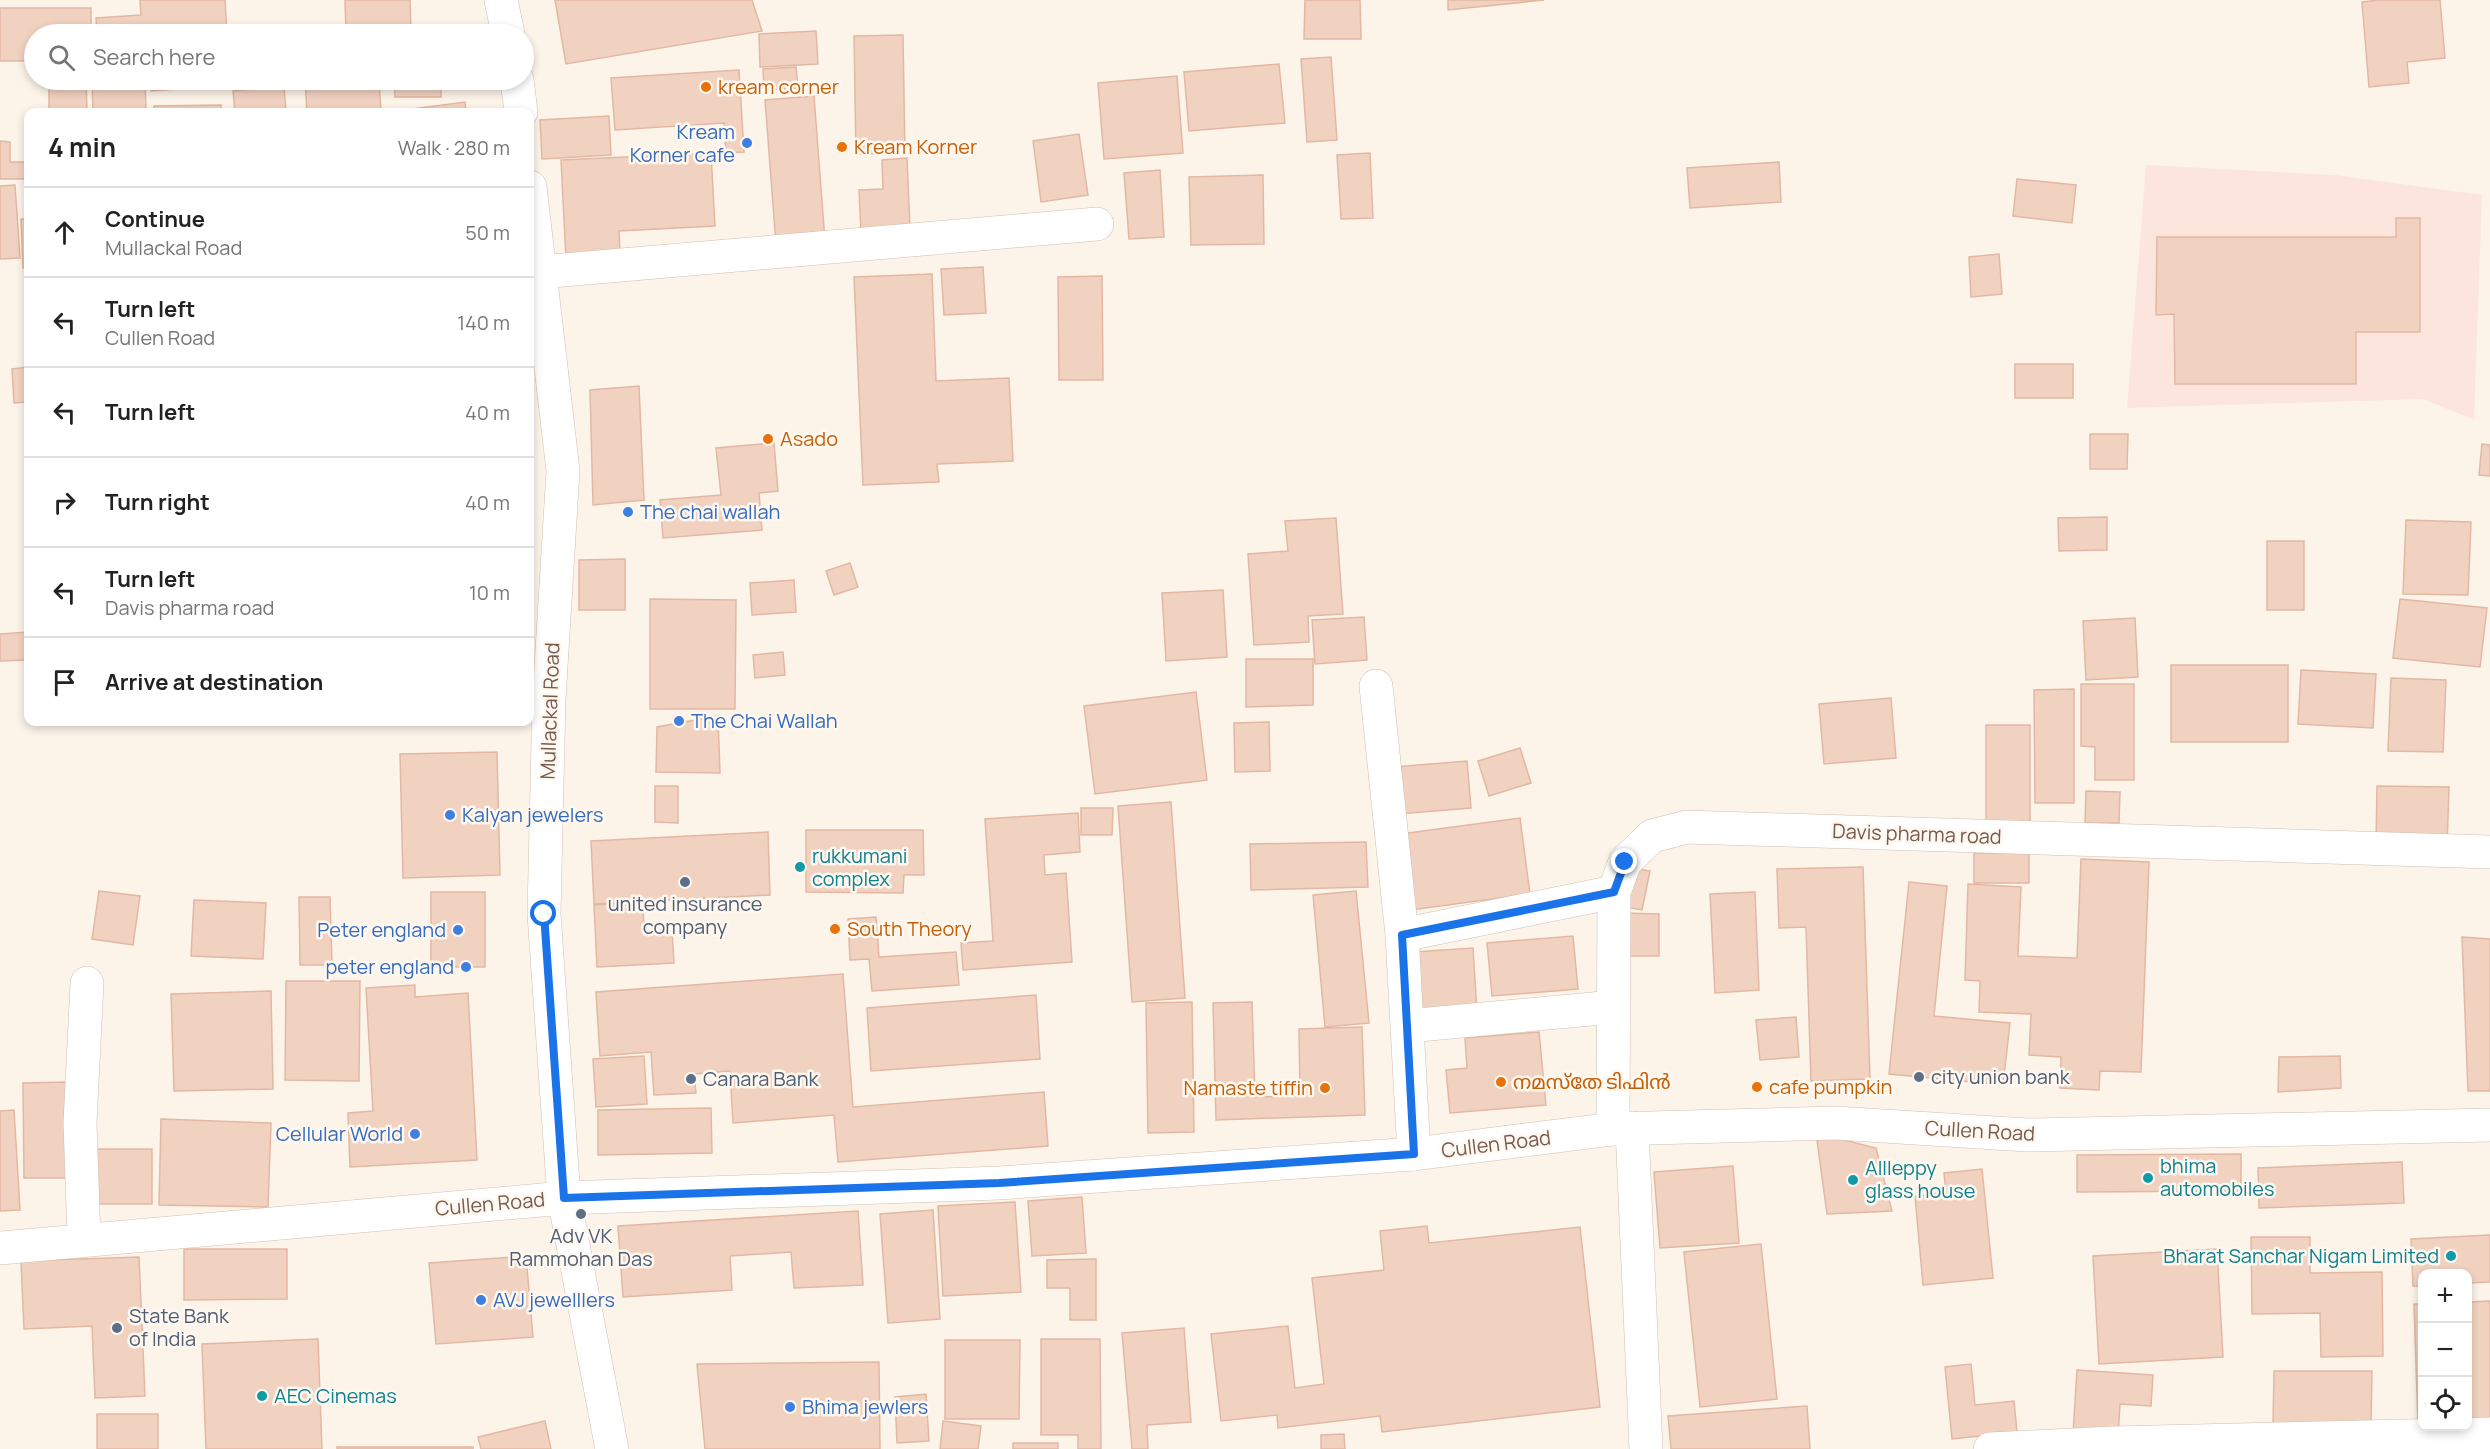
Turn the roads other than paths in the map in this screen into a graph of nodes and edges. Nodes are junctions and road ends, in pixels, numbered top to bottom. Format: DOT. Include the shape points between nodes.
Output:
graph roads {
  1 [pos="501,0"];
  2 [pos="506,24"];
  3 [pos="517,90"];
  4 [pos="520,108"];
  5 [pos="534,221"];
  6 [pos="1097,224"];
  7 [pos="540,272"];
  8 [pos="1376,686"];
  9 [pos="2490,852"];
  10 [pos="1614,892"];
  11 [pos="1402,935"];
  12 [pos="87,983"];
  13 [pos="1614,1007"];
  14 [pos="1407,1026"];
  15 [pos="2490,1125"];
  16 [pos="1622,1129"];
  17 [pos="1414,1154"];
  18 [pos="564,1198"];
  19 [pos="84,1239"];
  20 [pos="0,1248"];
  21 [pos="2490,1434"];
  22 [pos="612,1449"];
  23 [pos="1646,1449"];
  24 [pos="1990,1449"];
  1 -- 2 [label="main road"];
  3 -- 4 [label="main road"];
  5 -- 7 [label="main road, Mullackal Road"];
  6 -- 7 [label="main road"];
  7 -- 18 [label="main road, Mullackal Road" via="563,471 549,699 544,914"];
  8 -- 11 [label="main road"];
  9 -- 10 [label="main road, Davis pharma road" via="1687,826 1652,836 1625,862"];
  10 -- 11 [label="main road"];
  10 -- 13 [label="main road, Davis pharma road"];
  11 -- 14 [label="main road"];
  12 -- 19 [label="main road" via="80,1123"];
  13 -- 14 [label="main road"];
  13 -- 16 [label="main road, Davis pharma road"];
  14 -- 17 [label="main road"];
  15 -- 16 [label="main road, Cullen Road" via="2027,1135 1836,1123"];
  16 -- 17 [label="main road, Cullen Road"];
  16 -- 23 [label="main road, Davis pharma road"];
  17 -- 18 [label="main road, Cullen Road" via="999,1183"];
  18 -- 19 [label="main road, Cullen Road"];
  18 -- 22 [label="main road, Mullackal Road"];
  19 -- 20 [label="main road, Cullen Road"];
  21 -- 24 [label="main road"];
}
